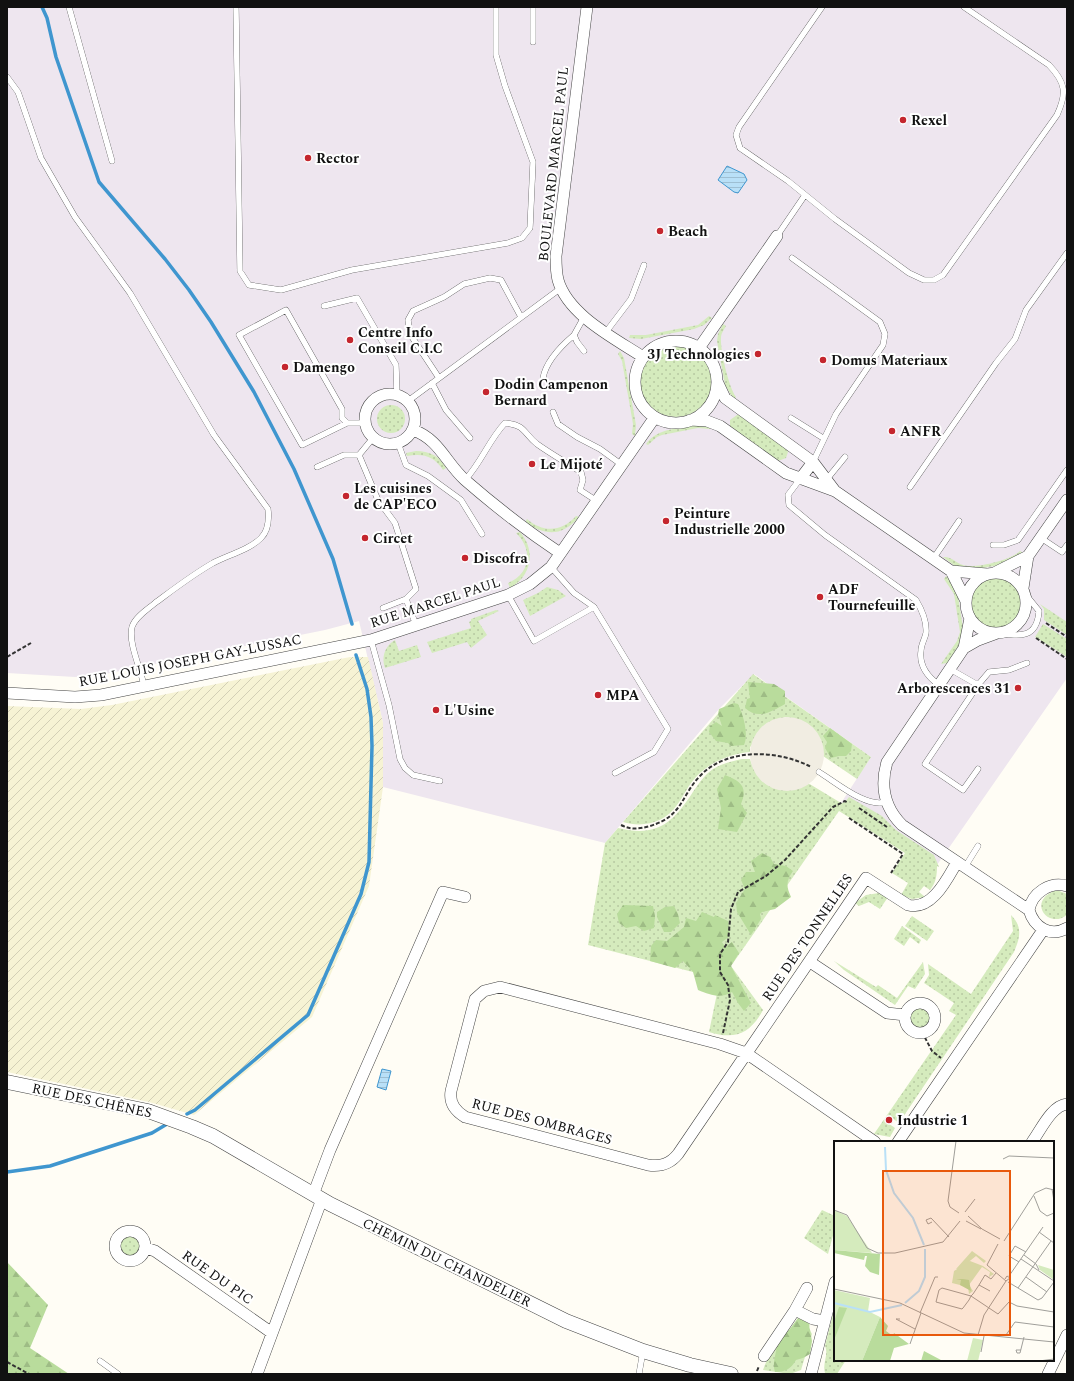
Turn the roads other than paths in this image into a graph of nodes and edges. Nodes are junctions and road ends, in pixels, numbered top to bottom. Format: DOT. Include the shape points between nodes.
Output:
graph roads {
  1 [pos="69,7"];
  2 [pos="236,7"];
  3 [pos="496,7"];
  4 [pos="533,7"];
  5 [pos="587,7"];
  6 [pos="822,7"];
  7 [pos="964,7"];
  8 [pos="533,42"];
  9 [pos="7,76"];
  10 [pos="112,161"];
  11 [pos="805,195"];
  12 [pos="777,236"];
  13 [pos="1067,253"];
  14 [pos="792,258"];
  15 [pos="644,265"];
  16 [pos="561,288"];
  17 [pos="324,306"];
  18 [pos="521,317"];
  19 [pos="584,317"];
  20 [pos="606,332"];
  21 [pos="574,335"];
  22 [pos="700,348"];
  23 [pos="584,351"];
  24 [pos="643,357"];
  25 [pos="439,378"];
  26 [pos="543,378"];
  27 [pos="717,381"];
  28 [pos="432,383"];
  29 [pos="397,395"];
  30 [pos="408,401"];
  31 [pos="553,412"];
  32 [pos="654,417"];
  33 [pos="792,418"];
  34 [pos="690,420"];
  35 [pos="347,423"];
  36 [pos="365,423"];
  37 [pos="413,430"];
  38 [pos="373,438"];
  39 [pos="470,438"];
  40 [pos="823,438"];
  41 [pos="398,443"];
  42 [pos="359,455"];
  43 [pos="845,457"];
  44 [pos="813,462"];
  45 [pos="622,466"];
  46 [pos="317,467"];
  47 [pos="1067,470"];
  48 [pos="800,479"];
  49 [pos="827,479"];
  50 [pos="465,480"];
  51 [pos="910,487"];
  52 [pos="835,491"];
  53 [pos="1067,500"];
  54 [pos="596,501"];
  55 [pos="959,521"];
  56 [pos="482,534"];
  57 [pos="1041,538"];
  58 [pos="993,545"];
  59 [pos="1067,545"];
  60 [pos="560,553"];
  61 [pos="1028,556"];
  62 [pos="933,559"];
  63 [pos="551,566"];
  64 [pos="951,571"];
  65 [pos="991,573"];
  66 [pos="1025,592"];
  67 [pos="508,594"];
  68 [pos="406,600"];
  69 [pos="966,601"];
  70 [pos="594,607"];
  71 [pos="383,608"];
  72 [pos="970,618"];
  73 [pos="416,625"];
  74 [pos="997,633"];
  75 [pos="370,640"];
  76 [pos="354,643"];
  77 [pos="964,648"];
  78 [pos="1027,663"];
  79 [pos="950,669"];
  80 [pos="939,685"];
  81 [pos="978,685"];
  82 [pos="144,686"];
  83 [pos="7,693"];
  84 [pos="978,769"];
  85 [pos="819,772"];
  86 [pos="615,773"];
  87 [pos="440,781"];
  88 [pos="886,802"];
  89 [pos="978,846"];
  90 [pos="961,864"];
  91 [pos="1067,886"];
  92 [pos="465,897"];
  93 [pos="1029,910"];
  94 [pos="1043,930"];
  95 [pos="1065,932"];
  96 [pos="810,962"];
  97 [pos="905,1015"];
  98 [pos="746,1053"];
  99 [pos="7,1082"];
  100 [pos="1067,1104"];
  101 [pos="176,1121"];
  102 [pos="874,1141"];
  103 [pos="899,1141"];
  104 [pos="1033,1141"];
  105 [pos="317,1197"];
  106 [pos="146,1248"];
  107 [pos="834,1286"];
  108 [pos="807,1288"];
  109 [pos="795,1310"];
  110 [pos="825,1321"];
  111 [pos="272,1333"];
  112 [pos="1067,1335"];
  113 [pos="643,1351"];
  114 [pos="764,1356"];
  115 [pos="100,1361"];
  116 [pos="118,1374"];
  117 [pos="257,1374"];
  118 [pos="639,1374"];
  119 [pos="731,1374"];
  120 [pos="811,1374"];
  121 [pos="1048,1374"];
  1 -- 10 [label="lane"];
  2 -- 3 [label="lane" via="240,271 250,285 281,290 352,270 508,243 522,238 530,228 533,162 496,55"];
  4 -- 8 [label="lane"];
  5 -- 16 [label="street, BOULEVARD MARCEL PAUL" via="556,256 557,278"];
  6 -- 11 [label="lane" via="736,135 740,148"];
  7 -- 11 [label="lane" via="1049,65 1059,75 1064,85 1064,94 1056,115 943,275 934,280 924,280 909,272"];
  9 -- 82 [label="lane" via="18,92 41,158 75,218 130,293 214,435 268,509 267,529 262,537 189,577 140,615 132,626 131,638"];
  11 -- 12 [label="lane"];
  12 -- 22 [label="street"];
  13 -- 51 [label="lane" via="1026,310 1016,339 996,363"];
  14 -- 40 [label="lane" via="880,322 885,334 883,345 836,414"];
  15 -- 20 [label="lane" via="631,299"];
  16 -- 18 [label="lane"];
  16 -- 19 [label="street, BOULEVARD MARCEL PAUL" via="572,306"];
  17 -- 29 [label="lane" via="357,298 396,365"];
  18 -- 25 [label="lane"];
  18 -- 25 [label="lane" via="501,280 490,278 464,284 444,297 413,311 408,320 410,334"];
  19 -- 20 [label="street, BOULEVARD MARCEL PAUL"];
  19 -- 21 [label="lane"];
  20 -- 24 [label="street, BOULEVARD MARCEL PAUL"];
  21 -- 23 [label="lane"];
  21 -- 26 [label="lane" via="561,346 544,370"];
  22 -- 24 [label="street" via="688,342 663,343 652,348"];
  22 -- 27 [label="street" via="715,368"];
  24 -- 32 [label="street" via="636,369 637,396 644,408"];
  25 -- 28 [label="lane"];
  27 -- 34 [label="street" via="710,405"];
  27 -- 44 [label="street" via="725,398"];
  28 -- 30 [label="lane"];
  28 -- 39 [label="lane" via="446,410"];
  29 -- 30 [label="street"];
  29 -- 36 [label="street" via="379,396 372,401 367,408"];
  30 -- 37 [label="street" via="415,413 416,422"];
  31 -- 45 [label="lane" via="558,424 600,449"];
  32 -- 34 [label="street" via="666,422"];
  32 -- 45 [label="street, RUE MARCEL PAUL"];
  33 -- 40 [label="lane"];
  34 -- 48 [label="street" via="707,421 720,426 786,473"];
  35 -- 35 [label="lane" via="342,418 342,409 286,310 239,335 302,445"];
  35 -- 36 [label="lane"];
  36 -- 38 [label="street"];
  37 -- 41 [label="street" via="408,438"];
  37 -- 50 [label="street" via="436,443"];
  38 -- 41 [label="street" via="383,444"];
  38 -- 42 [label="lane"];
  40 -- 44 [label="lane"];
  41 -- 56 [label="lane" via="406,465 428,476 461,500"];
  42 -- 46 [label="lane" via="344,455"];
  42 -- 68 [label="lane" via="378,500 395,523 416,589"];
  43 -- 49 [label="lane"];
  44 -- 48 [label="street"];
  44 -- 49 [label="street"];
  45 -- 54 [label="street, RUE MARCEL PAUL"];
  47 -- 58 [label="lane" via="1018,540 1004,545"];
  48 -- 52 [label="street"];
  48 -- 80 [label="lane" via="788,495 789,505 825,535 916,600 922,609 926,633 921,650 922,661 929,677"];
  49 -- 52 [label="street"];
  50 -- 54 [label="lane" via="474,471 500,427 505,423 516,424 528,432 536,443 581,472 583,480 580,490"];
  50 -- 60 [label="street" via="529,532"];
  52 -- 62 [label="street"];
  53 -- 57 [label="street"];
  54 -- 60 [label="street, RUE MARCEL PAUL"];
  55 -- 62 [label="lane"];
  57 -- 59 [label="lane" via="1062,552"];
  57 -- 61 [label="street"];
  60 -- 63 [label="street, RUE MARCEL PAUL"];
  61 -- 65 [label="street"];
  61 -- 66 [label="street"];
  62 -- 64 [label="street"];
  63 -- 67 [label="street, RUE MARCEL PAUL" via="530,584"];
  63 -- 70 [label="lane" via="574,593"];
  64 -- 65 [label="street"];
  64 -- 69 [label="street"];
  65 -- 66 [label="street" via="1012,576"];
  65 -- 69 [label="street" via="972,584"];
  66 -- 74 [label="street" via="1025,613 1021,621 1006,632"];
  66 -- 74 [label="lane" via="1039,611 1034,628 1025,635"];
  67 -- 70 [label="lane" via="534,641"];
  67 -- 73 [label="street, RUE MARCEL PAUL"];
  68 -- 71 [label="lane"];
  68 -- 73 [label="lane"];
  69 -- 72 [label="street"];
  70 -- 86 [label="lane" via="668,729 654,752"];
  72 -- 74 [label="street" via="981,629"];
  72 -- 77 [label="street"];
  73 -- 75 [label="street, RUE MARCEL PAUL"];
  74 -- 77 [label="street"];
  75 -- 76 [label="street, RUE MARCEL PAUL"];
  75 -- 87 [label="lane" via="402,764 413,775"];
  76 -- 82 [label="street, RUE LOUIS JOSEPH GAY-LUSSAC"];
  77 -- 79 [label="street"];
  78 -- 81 [label="lane" via="1009,670 989,672"];
  79 -- 80 [label="street"];
  79 -- 81 [label="lane"];
  80 -- 88 [label="street" via="887,762 883,783"];
  81 -- 84 [label="lane" via="925,764 963,790"];
  82 -- 83 [label="street, RUE LOUIS JOSEPH GAY-LUSSAC" via="88,696"];
  85 -- 88 [label="lane" via="865,800 875,804"];
  88 -- 90 [label="street" via="902,825"];
  89 -- 90 [label="lane"];
  90 -- 93 [label="street"];
  90 -- 96 [label="street, RUE DES TONNELLES" via="931,899 916,906 908,905 866,878"];
  91 -- 93 [label="street" via="1047,886 1035,898"];
  92 -- 105 [label="street" via="443,892 330,1150"];
  93 -- 94 [label="street" via="1032,919"];
  94 -- 95 [label="street"];
  94 -- 103 [label="street"];
  96 -- 97 [label="street" via="887,1014"];
  96 -- 98 [label="street, RUE DES TONNELLES"];
  97 -- 97 [label="street" via="907,1010 919,1002 929,1006 935,1014 935,1020 930,1029 922,1032 911,1029 907,1025"];
  98 -- 98 [label="street, RUE DES OMBRAGES" via="713,1042 496,987 484,991 475,999 450,1099 454,1108 465,1117 657,1166 668,1163 678,1154"];
  98 -- 102 [label="street, RUE DES OMBRAGES"];
  99 -- 101 [label="street, RUE DES CHÊNES" via="148,1111"];
  100 -- 104 [label="street" via="1053,1112"];
  101 -- 105 [label="street, CHEMIN DU CHANDELIER" via="213,1136"];
  105 -- 111 [label="street"];
  105 -- 113 [label="street, CHEMIN DU CHANDELIER" via="566,1321"];
  106 -- 111 [label="street, RUE DU PIC" via="155,1251"];
  107 -- 110 [label="street"];
  108 -- 109 [label="street"];
  109 -- 110 [label="street"];
  109 -- 114 [label="street"];
  110 -- 120 [label="street"];
  111 -- 117 [label="street"];
  112 -- 121 [label="street"];
  113 -- 118 [label="lane"];
  113 -- 119 [label="street, CHEMIN DU CHANDELIER" via="690,1367"];
  115 -- 116 [label="lane"];
}
